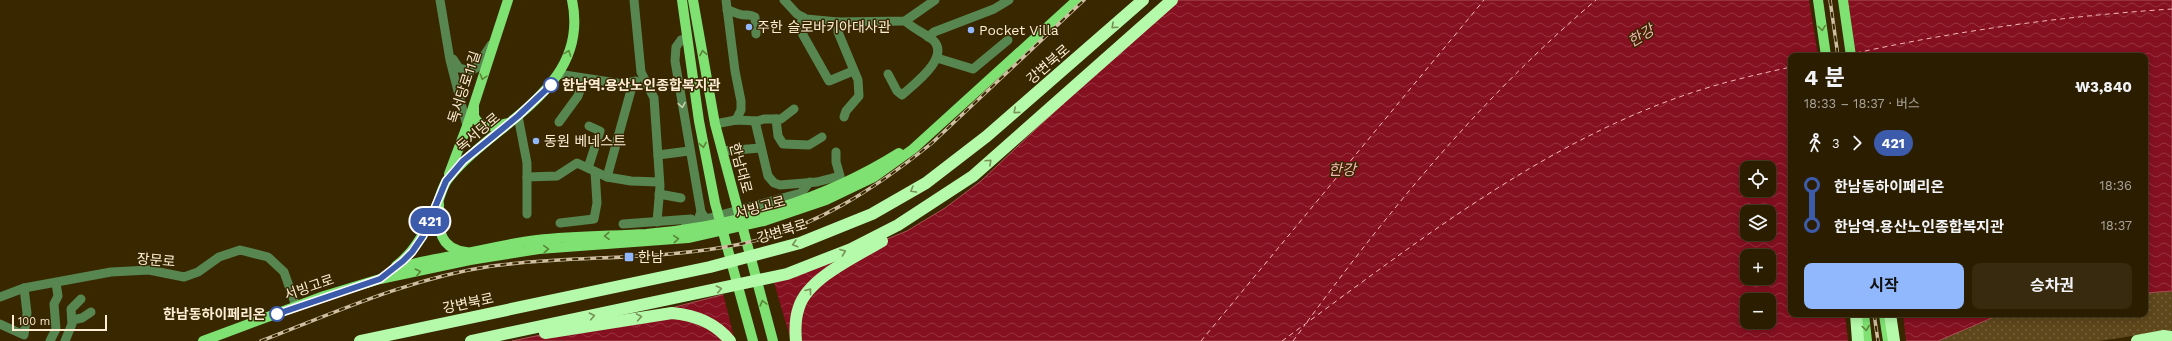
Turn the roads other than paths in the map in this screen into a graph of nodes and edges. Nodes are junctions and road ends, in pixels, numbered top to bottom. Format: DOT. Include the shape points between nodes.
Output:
graph roads {
  1 [pos="440,0"];
  2 [pos="508,0"];
  3 [pos="572,0"];
  4 [pos="634,0"];
  5 [pos="726,0"];
  6 [pos="935,0"];
  7 [pos="1009,0"];
  8 [pos="1073,0"];
  9 [pos="1077,0"];
  10 [pos="1143,0"];
  11 [pos="1172,0"];
  12 [pos="1818,0"];
  13 [pos="1843,0"];
  14 [pos="788,1"];
  15 [pos="681,3"];
  16 [pos="694,3"];
  17 [pos="727,10"];
  18 [pos="803,17"];
  19 [pos="905,20"];
  20 [pos="838,22"];
  21 [pos="756,34"];
  22 [pos="928,37"];
  23 [pos="684,40"];
  24 [pos="1008,40"];
  25 [pos="493,42"];
  26 [pos="448,45"];
  27 [pos="1826,53"];
  28 [pos="1851,53"];
  29 [pos="937,58"];
  30 [pos="854,71"];
  31 [pos="558,74"];
  32 [pos="888,74"];
  33 [pos="643,77"];
  34 [pos="584,78"];
  35 [pos="633,83"];
  36 [pos="475,101"];
  37 [pos="794,109"];
  38 [pos="844,117"];
  39 [pos="514,119"];
  40 [pos="776,119"];
  41 [pos="736,120"];
  42 [pos="466,121"];
  43 [pos="755,121"];
  44 [pos="559,122"];
  45 [pos="715,124"];
  46 [pos="590,126"];
  47 [pos="822,138"];
  48 [pos="761,148"];
  49 [pos="689,151"];
  50 [pos="722,151"];
  51 [pos="836,152"];
  52 [pos="658,155"];
  53 [pos="591,170"];
  54 [pos="973,176"];
  55 [pos="527,177"];
  56 [pos="607,177"];
  57 [pos="446,181"];
  58 [pos="660,182"];
  59 [pos="810,182"];
  60 [pos="660,194"];
  61 [pos="682,198"];
  62 [pos="439,201"];
  63 [pos="701,212"];
  64 [pos="528,214"];
  65 [pos="690,219"];
  66 [pos="657,222"];
  67 [pos="560,223"];
  68 [pos="623,224"];
  69 [pos="646,234"];
  70 [pos="474,252"];
  71 [pos="380,279"];
  72 [pos="56,283"];
  73 [pos="24,288"];
  74 [pos="0,297"];
  75 [pos="81,298"];
  76 [pos="296,306"];
  77 [pos="91,312"];
  78 [pos="1856,317"];
  79 [pos="1864,317"];
  80 [pos="1884,317"];
  81 [pos="1890,317"];
  82 [pos="72,320"];
  83 [pos="0,324"];
  84 [pos="2172,337"];
  85 [pos="50,341"];
  86 [pos="65,341"];
  87 [pos="203,341"];
  88 [pos="360,341"];
  89 [pos="471,341"];
  90 [pos="490,341"];
  91 [pos="730,341"];
  92 [pos="753,341"];
  93 [pos="773,341"];
  94 [pos="796,341"];
  95 [pos="1858,341"];
  96 [pos="1867,341"];
  97 [pos="1888,341"];
  98 [pos="1894,341"];
  99 [pos="2137,341"];
  1 -- 26 [label="street"];
  2 -- 25 [label="main road, 독서당로11길"];
  31 -- 3 [label="main road, 독서당로, one-way" via="573,36 575,17"];
  4 -- 33 [label="street"];
  5 -- 17 [label="street"];
  6 -- 19 [label="street"];
  7 -- 22 [label="street" via="994,9 934,32"];
  8 -- 69 [label="main road, 서빙고로" via="936,126 889,159 824,192 781,207 700,228"];
  71 -- 9 [label="main road, 서빙고로, one-way" via="470,260 540,249 688,238 764,221 826,200 874,177 913,150"];
  10 -- 88 [label="highway, 강변북로, one-way" via="987,136 926,183 872,214 800,243 710,267"];
  54 -- 11 [label="highway, one-way"];
  12 -- 27 [label="main road, one-way"];
  13 -- 28 [label="main road"];
  14 -- 18 [label="street"];
  15 -- 23 [label="main road"];
  45 -- 16 [label="main road, 한남대로, one-way"];
  17 -- 21 [label="street" via="754,17"];
  17 -- 41 [label="street" via="741,101 741,110"];
  18 -- 20 [label="street"];
  18 -- 30 [label="street" via="800,28 829,81"];
  19 -- 20 [label="street"];
  19 -- 22 [label="street"];
  20 -- 30 [label="street" via="838,32"];
  22 -- 29 [label="street" via="939,52"];
  23 -- 49 [label="street, one-way" via="676,47 675,61"];
  23 -- 92 [label="main road, one-way" via="715,203"];
  24 -- 29 [label="street" via="973,69"];
  25 -- 26 [label="street" via="476,68 467,71 458,68"];
  25 -- 36 [label="main road, 독서당로11길, one-way"];
  26 -- 42 [label="street"];
  29 -- 32 [label="street" via="937,61 902,95"];
  30 -- 38 [label="street" via="858,80 859,96"];
  31 -- 34 [label="street"];
  31 -- 39 [label="main road, 독서당로" via="548,88"];
  33 -- 35 [label="street"];
  33 -- 52 [label="street" via="654,98"];
  34 -- 35 [label="street" via="623,84"];
  34 -- 44 [label="street" via="578,96"];
  35 -- 56 [label="street"];
  36 -- 39 [label="main road" via="474,116 479,124 488,127"];
  36 -- 42 [label="main road, 독서당로11길"];
  37 -- 40 [label="street" via="781,119"];
  39 -- 42 [label="main road" via="483,129"];
  39 -- 55 [label="street" via="527,163"];
  39 -- 57 [label="main road, 독서당로" via="463,161"];
  40 -- 43 [label="street"];
  40 -- 47 [label="street" via="778,136 783,144 809,145"];
  41 -- 43 [label="street"];
  41 -- 45 [label="street"];
  42 -- 57 [label="main road, 독서당로11길"];
  43 -- 48 [label="street"];
  45 -- 50 [label="main road, 한남대로"];
  46 -- 53 [label="street" via="600,131"];
  48 -- 50 [label="street"];
  48 -- 59 [label="street" via="768,176 774,183 780,185"];
  49 -- 52 [label="street"];
  49 -- 63 [label="street"];
  93 -- 50 [label="main road, 한남대로, one-way"];
  51 -- 59 [label="street" via="840,176"];
  52 -- 58 [label="street"];
  53 -- 55 [label="street" via="577,164 557,176"];
  53 -- 56 [label="street"];
  53 -- 67 [label="street" via="597,203 594,219"];
  89 -- 54 [label="highway, one-way" via="787,274 851,249 898,225"];
  94 -- 54 [label="highway, one-way" via="795,328 799,306 809,289 828,274 903,229"];
  55 -- 64 [label="street"];
  56 -- 58 [label="street"];
  57 -- 62 [label="main road, 독서당로"];
  58 -- 60 [label="street"];
  59 -- 63 [label="street" via="801,193 748,209 706,219"];
  60 -- 61 [label="street"];
  60 -- 66 [label="street"];
  62 -- 70 [label="main road" via="439,226 445,242 453,249"];
  62 -- 71 [label="main road, 독서당로" via="423,236 412,252"];
  63 -- 69 [label="street" via="699,220 694,224"];
  65 -- 66 [label="street"];
  66 -- 68 [label="street"];
  69 -- 70 [label="main road, 서빙고로, one-way" via="539,240"];
  70 -- 71 [label="main road, 서빙고로" via="403,266"];
  71 -- 76 [label="main road, 서빙고로"];
  72 -- 73 [label="street, 장문로"];
  72 -- 76 [label="street, 장문로" via="111,272 142,271 184,277 198,272 219,257 240,250 268,257 284,272"];
  72 -- 85 [label="street" via="56,330"];
  73 -- 74 [label="street, 장문로"];
  73 -- 83 [label="street" via="28,313 24,335"];
  75 -- 82 [label="street" via="71,309"];
  76 -- 87 [label="main road, 서빙고로"];
  77 -- 82 [label="street" via="82,318"];
  78 -- 95 [label="highway"];
  79 -- 96 [label="main road, one-way"];
  80 -- 97 [label="main road"];
  81 -- 98 [label="highway"];
  82 -- 86 [label="street"];
  84 -- 99 [label="highway"];
  90 -- 91 [label="highway, one-way" via="672,313 690,315 706,321 719,329"];
}
